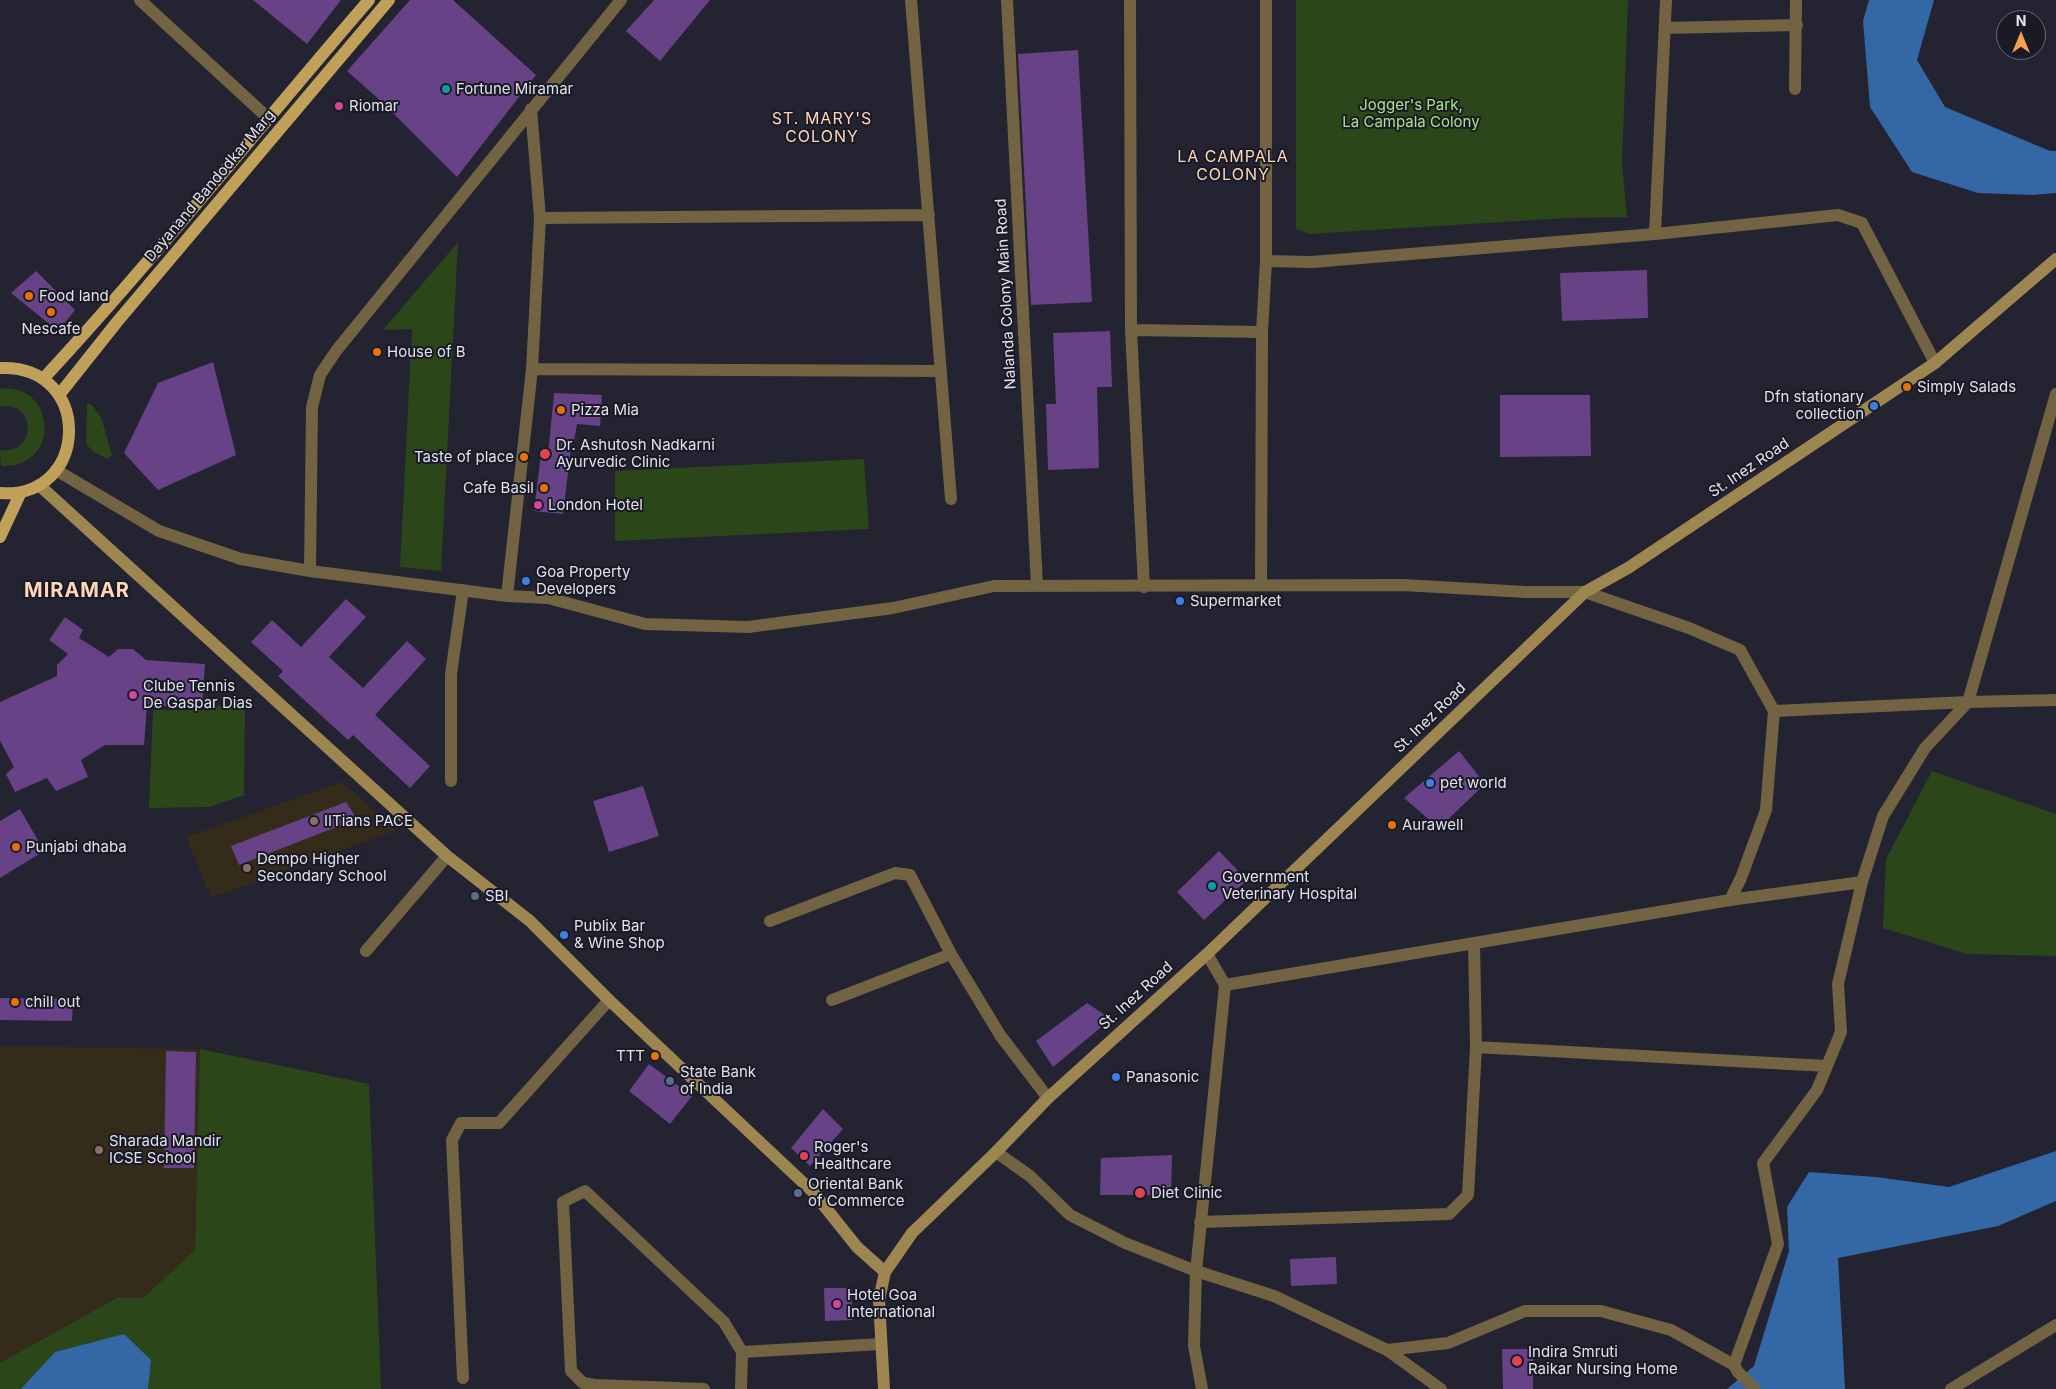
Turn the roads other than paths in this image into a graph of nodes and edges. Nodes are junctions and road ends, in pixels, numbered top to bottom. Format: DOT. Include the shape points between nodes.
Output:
graph roads {
  1 [pos="140,0"];
  2 [pos="369,0"];
  3 [pos="389,0"];
  4 [pos="621,0"];
  5 [pos="911,0"];
  6 [pos="1007,0"];
  7 [pos="1130,0"];
  8 [pos="1266,0"];
  9 [pos="1666,0"];
  10 [pos="1796,0"];
  11 [pos="1797,25"];
  12 [pos="1665,28"];
  13 [pos="1795,89"];
  14 [pos="531,109"];
  15 [pos="268,118"];
  16 [pos="929,214"];
  17 [pos="540,218"];
  18 [pos="1655,234"];
  19 [pos="2056,259"];
  20 [pos="1266,261"];
  21 [pos="1131,330"];
  22 [pos="1262,332"];
  23 [pos="1935,363"];
  24 [pos="0,368"];
  25 [pos="532,369"];
  26 [pos="942,371"];
  27 [pos="43,379"];
  28 [pos="2056,394"];
  29 [pos="59,395"];
  30 [pos="56,470"];
  31 [pos="39,485"];
  32 [pos="21,492"];
  33 [pos="0,493"];
  34 [pos="950,499"];
  35 [pos="0,537"];
  36 [pos="310,571"];
  37 [pos="1261,585"];
  38 [pos="1037,586"];
  39 [pos="1144,587"];
  40 [pos="463,590"];
  41 [pos="1586,592"];
  42 [pos="507,596"];
  43 [pos="2056,700"];
  44 [pos="1968,702"];
  45 [pos="1774,711"];
  46 [pos="450,781"];
  47 [pos="447,856"];
  48 [pos="1862,882"];
  49 [pos="1730,900"];
  50 [pos="770,921"];
  51 [pos="1474,943"];
  52 [pos="366,951"];
  53 [pos="950,954"];
  54 [pos="1207,954"];
  55 [pos="1225,985"];
  56 [pos="609,1000"];
  57 [pos="832,1000"];
  58 [pos="1476,1047"];
  59 [pos="1827,1066"];
  60 [pos="1048,1098"];
  61 [pos="996,1152"];
  62 [pos="1200,1222"];
  63 [pos="1196,1271"];
  64 [pos="884,1272"];
  65 [pos="2056,1325"];
  66 [pos="881,1344"];
  67 [pos="1386,1350"];
  68 [pos="742,1352"];
  69 [pos="1734,1365"];
  70 [pos="463,1378"];
  71 [pos="1954,1388"];
  72 [pos="704,1389"];
  73 [pos="741,1389"];
  74 [pos="884,1389"];
  75 [pos="1202,1389"];
  76 [pos="1441,1389"];
  77 [pos="1755,1389"];
  1 -- 15 [label="street"];
  2 -- 15 [label="main road, Dayanand Bandodkar Marg"];
  3 -- 29 [label="main road, Dayanand Bandodkar Marg" via="123,314"];
  4 -- 14 [label="street"];
  5 -- 16 [label="street"];
  6 -- 38 [label="street, Nalanda Colony Main Road"];
  7 -- 21 [label="street"];
  8 -- 20 [label="street"];
  9 -- 12 [label="street"];
  10 -- 11 [label="street"];
  11 -- 12 [label="street"];
  11 -- 13 [label="street"];
  12 -- 18 [label="street"];
  14 -- 17 [label="street"];
  14 -- 36 [label="street" via="320,375 312,407"];
  15 -- 27 [label="main road, Dayanand Bandodkar Marg" via="106,311"];
  16 -- 17 [label="street"];
  16 -- 26 [label="street"];
  17 -- 25 [label="street"];
  18 -- 20 [label="street" via="1312,262"];
  18 -- 23 [label="street" via="1838,214 1862,223"];
  19 -- 23 [label="main road, St. Inez Road"];
  20 -- 22 [label="street"];
  21 -- 22 [label="street"];
  21 -- 39 [label="street"];
  22 -- 37 [label="street"];
  23 -- 41 [label="main road, St. Inez Road" via="1628,568"];
  24 -- 27 [label="main road" via="23,370"];
  25 -- 26 [label="street"];
  25 -- 42 [label="street"];
  26 -- 34 [label="street"];
  27 -- 29 [label="main road"];
  28 -- 44 [label="street"];
  29 -- 30 [label="main road" via="68,416 70,438"];
  30 -- 31 [label="main road"];
  30 -- 36 [label="street" via="159,531 241,559"];
  31 -- 32 [label="main road"];
  31 -- 47 [label="main road"];
  32 -- 33 [label="main road"];
  32 -- 35 [label="main road"];
  36 -- 40 [label="street"];
  37 -- 39 [label="street"];
  37 -- 41 [label="street" via="1403,585"];
  38 -- 39 [label="street"];
  38 -- 42 [label="street" via="994,586 893,608 748,627 645,624 548,598"];
  40 -- 42 [label="street"];
  40 -- 46 [label="street" via="450,674"];
  41 -- 45 [label="street" via="1689,628 1740,650"];
  41 -- 54 [label="main road, St. Inez Road"];
  43 -- 44 [label="street"];
  44 -- 45 [label="street"];
  44 -- 48 [label="street" via="1925,748 1883,816"];
  45 -- 49 [label="street" via="1766,810"];
  47 -- 52 [label="street"];
  47 -- 56 [label="main road" via="530,921"];
  48 -- 49 [label="street"];
  48 -- 59 [label="street" via="1838,984 1841,1032"];
  49 -- 51 [label="street"];
  50 -- 53 [label="street" via="895,873 903,873 910,875"];
  51 -- 55 [label="street"];
  51 -- 58 [label="street"];
  53 -- 57 [label="street"];
  53 -- 60 [label="street" via="1000,1034"];
  54 -- 55 [label="street"];
  54 -- 60 [label="main road, St. Inez Road"];
  55 -- 62 [label="street"];
  56 -- 64 [label="main road" via="813,1192 857,1247"];
  56 -- 70 [label="street" via="499,1123 461,1124 452,1140"];
  58 -- 59 [label="street"];
  58 -- 62 [label="street" via="1468,1195 1449,1214"];
  59 -- 69 [label="street" via="1817,1090 1763,1163 1778,1244"];
  60 -- 61 [label="main road, St. Inez Road"];
  61 -- 63 [label="street" via="1030,1176 1070,1215 1125,1244"];
  61 -- 64 [label="main road, St. Inez Road" via="912,1233"];
  62 -- 63 [label="street"];
  63 -- 67 [label="street" via="1274,1296"];
  63 -- 75 [label="street" via="1194,1346"];
  64 -- 66 [label="main road" via="879,1300"];
  65 -- 71 [label="street"];
  66 -- 68 [label="street"];
  66 -- 74 [label="main road"];
  67 -- 69 [label="street" via="1448,1343 1525,1311 1601,1311 1671,1330"];
  67 -- 76 [label="street"];
  68 -- 72 [label="street" via="724,1322 585,1191 563,1202 571,1371 583,1383 595,1385"];
  68 -- 73 [label="street"];
  69 -- 77 [label="street"];
}
